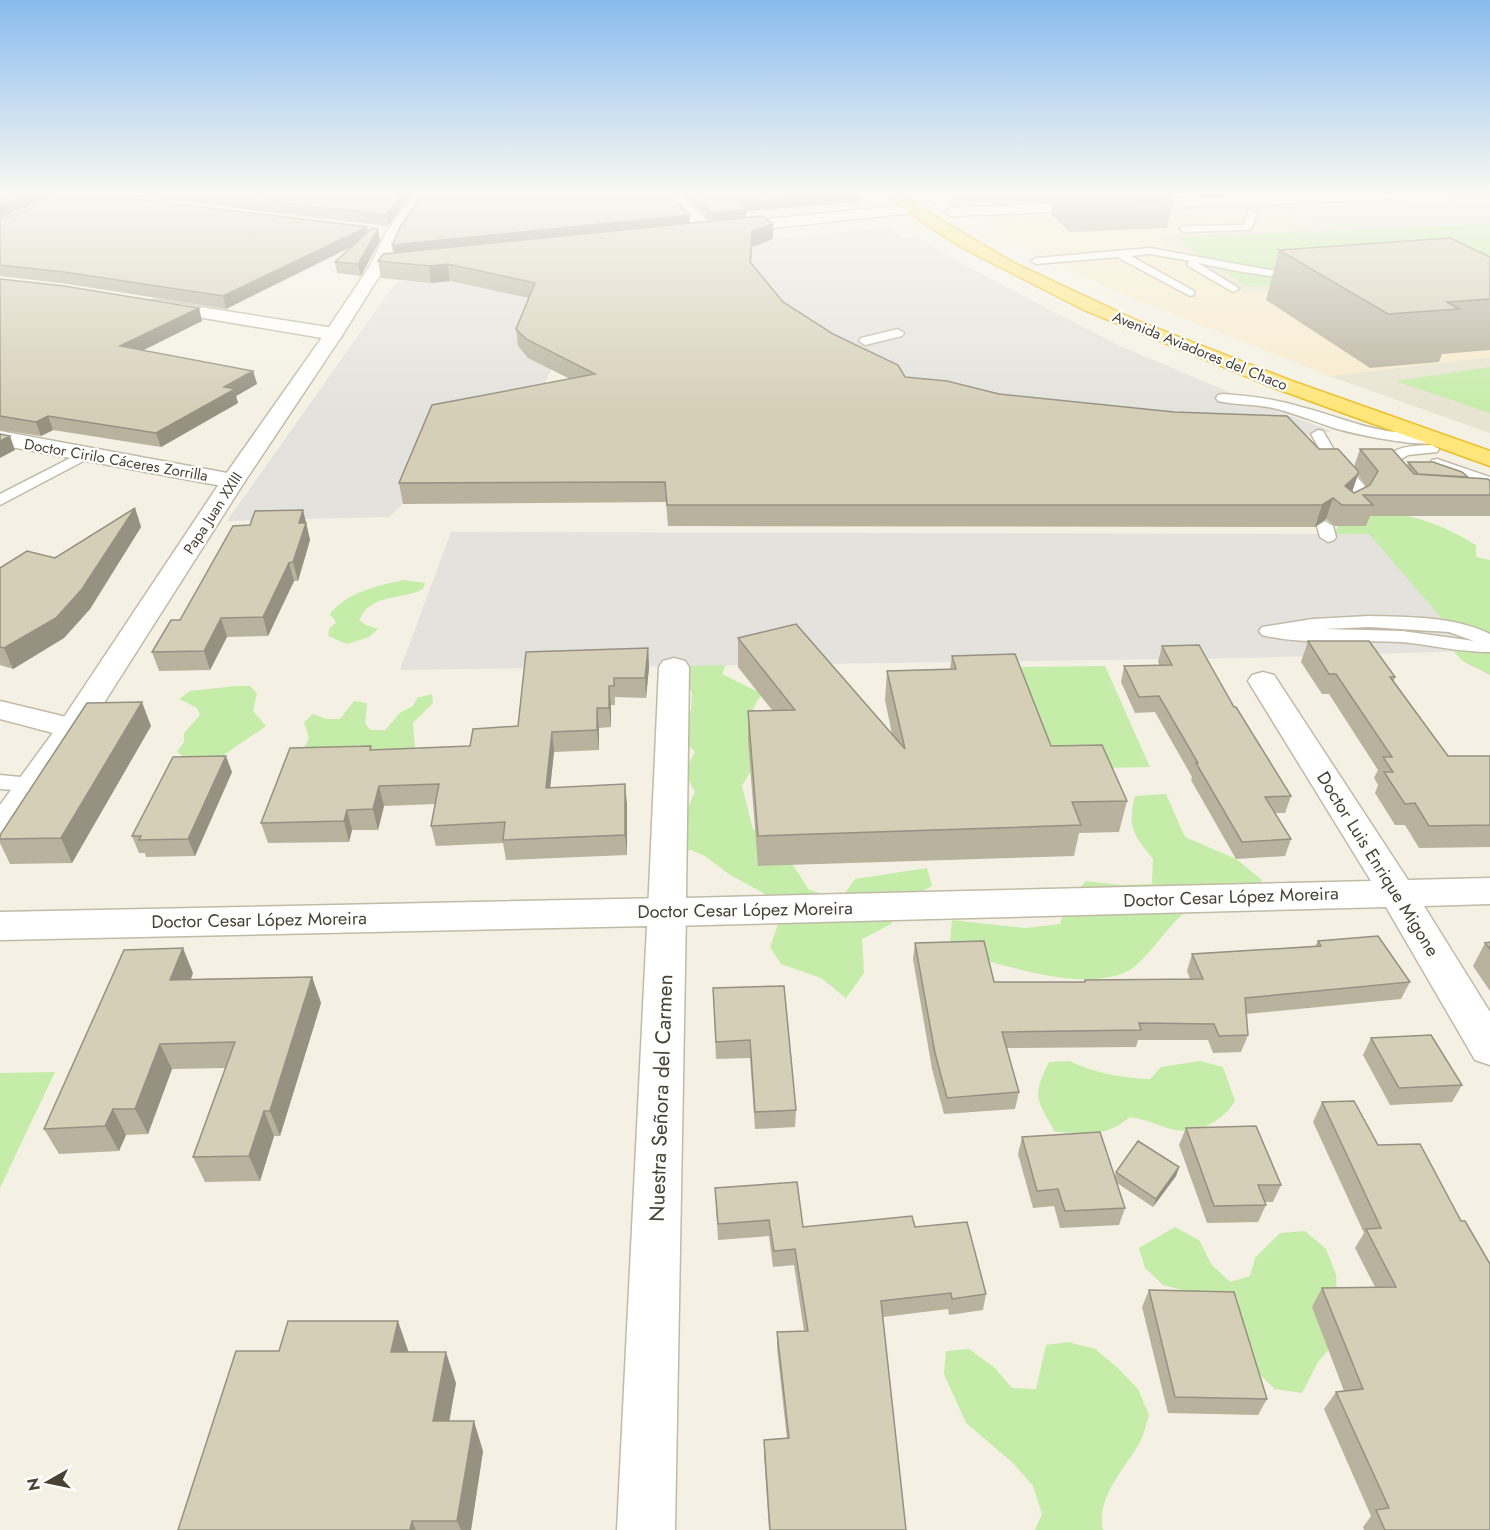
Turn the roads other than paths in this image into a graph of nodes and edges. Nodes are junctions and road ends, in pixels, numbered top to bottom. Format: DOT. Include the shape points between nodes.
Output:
graph roads {
  1 [pos="388,265"];
  2 [pos="1003,265"];
  3 [pos="1025,265"];
  4 [pos="1057,265"];
  5 [pos="1140,265"];
  6 [pos="1194,265"];
  7 [pos="1229,265"];
  8 [pos="1032,270"];
  9 [pos="1306,272"];
  10 [pos="1233,289"];
  11 [pos="1190,292"];
  12 [pos="144,303"];
  13 [pos="878,329"];
  14 [pos="898,333"];
  15 [pos="334,334"];
  16 [pos="1223,398"];
  17 [pos="1318,434"];
  18 [pos="0,438"];
  19 [pos="1434,440"];
  20 [pos="1490,441"];
  21 [pos="1456,448"];
  22 [pos="1402,452"];
  23 [pos="86,454"];
  24 [pos="1490,459"];
  25 [pos="233,481"];
  26 [pos="1412,489"];
  27 [pos="1486,489"];
  28 [pos="0,500"];
  29 [pos="1348,507"];
  30 [pos="1490,641"];
  31 [pos="1490,646"];
  32 [pos="674,666"];
  33 [pos="1263,681"];
  34 [pos="0,710"];
  35 [pos="72,728"];
  36 [pos="0,782"];
  37 [pos="33,784"];
  38 [pos="0,830"];
  39 [pos="1490,891"];
  40 [pos="1397,892"];
  41 [pos="667,912"];
  42 [pos="0,926"];
  43 [pos="1490,1048"];
  44 [pos="646,1530"];
  1 -- 15 [label="street, Papa Juan XXIII"];
  2 -- 8 [label="highway, Avenida Aviadores del Chaco"];
  3 -- 8 [label="highway, Avenida Aviadores del Chaco"];
  4 -- 8 [label="lane"];
  5 -- 11 [label="lane"];
  6 -- 10 [label="lane"];
  7 -- 9 [label="lane" via="1270,273"];
  8 -- 19 [label="highway, Avenida Aviadores del Chaco" via="1133,326"];
  8 -- 20 [label="highway, Avenida Aviadores del Chaco" via="1093,289 1283,367"];
  12 -- 15 [label="street"];
  13 -- 14 [label="lane" via="865,341"];
  15 -- 25 [label="street, Papa Juan XXIII"];
  16 -- 19 [label="lane" via="1299,410 1339,425 1386,435"];
  17 -- 29 [label="lane" via="1328,453 1361,491 1360,498"];
  18 -- 23 [label="street, Doctor Cirilo Cáceres Zorrilla"];
  19 -- 21 [label="highway, Avenida Aviadores del Chaco"];
  21 -- 22 [label="lane"];
  21 -- 24 [label="highway, Avenida Aviadores del Chaco"];
  22 -- 26 [label="lane" via="1389,462"];
  22 -- 27 [label="lane"];
  23 -- 25 [label="street, Doctor Cirilo Cáceres Zorrilla"];
  23 -- 28 [label="lane"];
  25 -- 35 [label="street, Papa Juan XXIII"];
  30 -- 31 [label="lane" via="1469,631 1402,623 1304,625 1268,631"];
  32 -- 41 [label="street, Nuestra Señora del Carmen"];
  33 -- 40 [label="street, Doctor Luis Enrique Migone"];
  34 -- 35 [label="street"];
  35 -- 37 [label="street, Papa Juan XXIII"];
  36 -- 37 [label="lane"];
  37 -- 38 [label="street, Papa Juan XXIII"];
  39 -- 40 [label="street, Doctor Cesar López Moreira"];
  40 -- 41 [label="street, Doctor Cesar López Moreira"];
  40 -- 43 [label="street, Doctor Luis Enrique Migone"];
  41 -- 42 [label="street, Doctor Cesar López Moreira"];
  41 -- 44 [label="street, Nuestra Señora del Carmen"];
}
